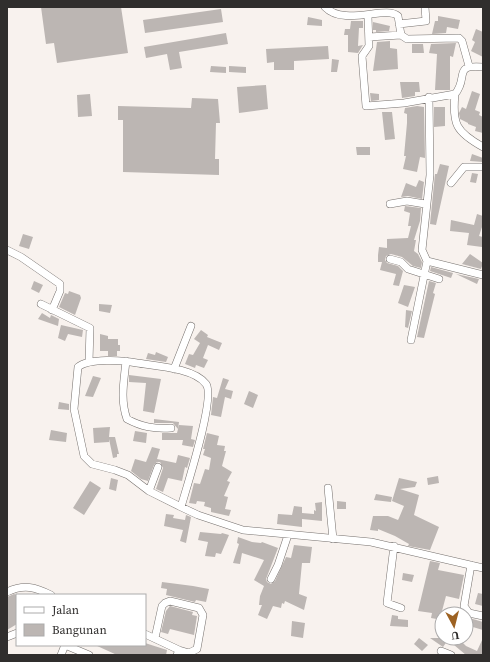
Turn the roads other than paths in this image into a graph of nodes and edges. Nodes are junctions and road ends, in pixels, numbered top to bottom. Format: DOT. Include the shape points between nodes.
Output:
graph roads {
  1 [pos="325,7"];
  2 [pos="425,7"];
  3 [pos="368,16"];
  4 [pos="399,24"];
  5 [pos="401,35"];
  6 [pos="369,37"];
  7 [pos="469,66"];
  8 [pos="483,67"];
  9 [pos="455,94"];
  10 [pos="429,97"];
  11 [pos="483,147"];
  12 [pos="483,167"];
  13 [pos="451,183"];
  14 [pos="390,204"];
  15 [pos="426,204"];
  16 [pos="7,250"];
  17 [pos="390,259"];
  18 [pos="428,261"];
  19 [pos="425,275"];
  20 [pos="483,275"];
  21 [pos="439,279"];
  22 [pos="41,304"];
  23 [pos="52,310"];
  24 [pos="192,326"];
  25 [pos="411,340"];
  26 [pos="126,361"];
  27 [pos="89,362"];
  28 [pos="174,369"];
  29 [pos="171,428"];
  30 [pos="158,467"];
  31 [pos="328,488"];
  32 [pos="149,491"];
  33 [pos="181,508"];
  34 [pos="288,535"];
  35 [pos="333,539"];
  36 [pos="394,546"];
  37 [pos="471,565"];
  38 [pos="483,568"];
  39 [pos="271,579"];
  40 [pos="7,592"];
  41 [pos="49,594"];
  42 [pos="401,608"];
  43 [pos="483,616"];
  44 [pos="146,634"];
  45 [pos="155,638"];
  46 [pos="67,646"];
  47 [pos="441,651"];
  48 [pos="178,653"];
  49 [pos="89,655"];
  50 [pos="451,655"];
  1 -- 3 [label="street" via="335,13"];
  2 -- 4 [label="street" via="426,21"];
  3 -- 4 [label="street" via="392,12 398,16"];
  3 -- 6 [label="street"];
  4 -- 5 [label="street"];
  5 -- 6 [label="street"];
  5 -- 7 [label="street" via="407,39 459,38"];
  6 -- 10 [label="street" via="369,46 362,56 366,106 404,103"];
  7 -- 8 [label="street"];
  7 -- 9 [label="street" via="462,73 459,90"];
  9 -- 10 [label="street"];
  9 -- 11 [label="street" via="454,120 457,126 466,137"];
  10 -- 15 [label="street" via="430,174"];
  12 -- 13 [label="street" via="464,167"];
  14 -- 15 [label="street" via="407,201"];
  15 -- 18 [label="street" via="421,243"];
  16 -- 23 [label="street" via="21,256 60,284"];
  17 -- 19 [label="street"];
  18 -- 19 [label="street"];
  18 -- 20 [label="street"];
  19 -- 21 [label="street"];
  19 -- 25 [label="street"];
  22 -- 23 [label="street"];
  23 -- 27 [label="street" via="90,328"];
  24 -- 28 [label="street"];
  26 -- 27 [label="street"];
  26 -- 28 [label="street"];
  26 -- 29 [label="street" via="122,396 127,419 140,426 154,429"];
  27 -- 32 [label="street" via="78,367 74,409 84,456 92,464 128,475"];
  28 -- 33 [label="street" via="202,380 208,391 198,448"];
  30 -- 32 [label="street"];
  31 -- 35 [label="street"];
  32 -- 33 [label="street"];
  33 -- 34 [label="street" via="243,530"];
  34 -- 35 [label="street"];
  34 -- 39 [label="street"];
  35 -- 36 [label="street"];
  36 -- 37 [label="street"];
  36 -- 42 [label="street" via="387,603"];
  37 -- 38 [label="street"];
  37 -- 43 [label="street" via="464,606 469,613"];
  40 -- 41 [label="street" via="29,586"];
  44 -- 45 [label="street"];
  45 -- 48 [label="street"];
  45 -- 48 [label="street" via="162,606 165,603 199,608 203,615 197,649 189,653"];
  46 -- 49 [label="street"];
  47 -- 50 [label="street"];
}
